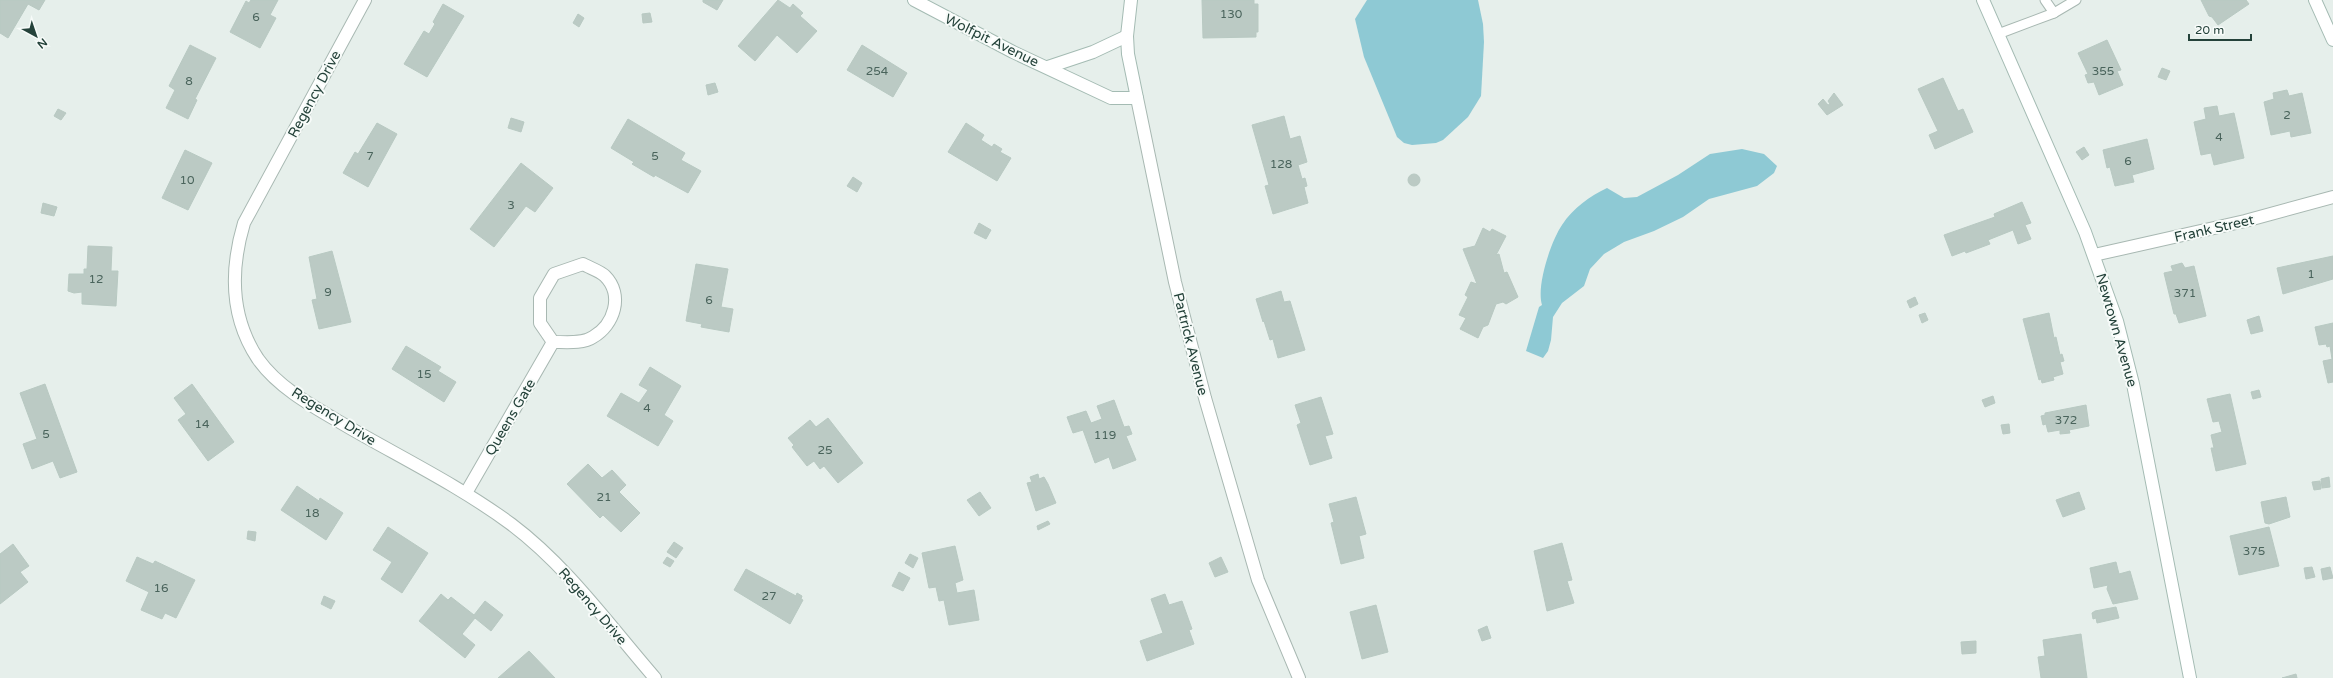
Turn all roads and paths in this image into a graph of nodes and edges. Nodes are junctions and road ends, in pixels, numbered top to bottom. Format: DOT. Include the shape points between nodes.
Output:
graph roads {
  1 [pos="365,0"];
  2 [pos="914,0"];
  3 [pos="1131,0"];
  4 [pos="1983,0"];
  5 [pos="2045,0"];
  6 [pos="2076,0"];
  7 [pos="2315,0"];
  8 [pos="2054,12"];
  9 [pos="1998,34"];
  10 [pos="1127,36"];
  11 [pos="2333,40"];
  12 [pos="1048,67"];
  13 [pos="1137,98"];
  14 [pos="2333,197"];
  15 [pos="2094,255"];
  16 [pos="553,342"];
  17 [pos="466,493"];
  18 [pos="655,678"];
  19 [pos="1299,678"];
  20 [pos="2190,678"];
  1 -- 17 [label="street, Regency Drive" via="244,223 234,260 234,292 249,343 259,360 278,380 304,401"];
  2 -- 12 [label="street, Wolfpit Avenue" via="1013,52"];
  3 -- 10 [label="street, Partrick Avenue"];
  4 -- 9 [label="street, Newtown Avenue"];
  5 -- 8 [label="lane"];
  6 -- 8 [label="lane"];
  7 -- 11 [label="street"];
  8 -- 9 [label="lane"];
  9 -- 15 [label="street, Newtown Avenue"];
  10 -- 12 [label="street, Wolfpit Avenue" via="1093,52"];
  10 -- 13 [label="street, Partrick Avenue"];
  12 -- 13 [label="street, Wolfpit Avenue" via="1111,98"];
  13 -- 19 [label="street, Partrick Avenue" via="1175,282 1205,398 1258,580"];
  14 -- 15 [label="street, Frank Street" via="2245,221"];
  15 -- 20 [label="street, Newtown Avenue" via="2126,352"];
  16 -- 16 [label="street" via="540,323 540,298 554,274 583,264 606,276 617,298 612,318 593,338 576,342"];
  16 -- 17 [label="street, Queens Gate"];
  17 -- 18 [label="street, Regency Drive" via="525,535 548,556"];
}
